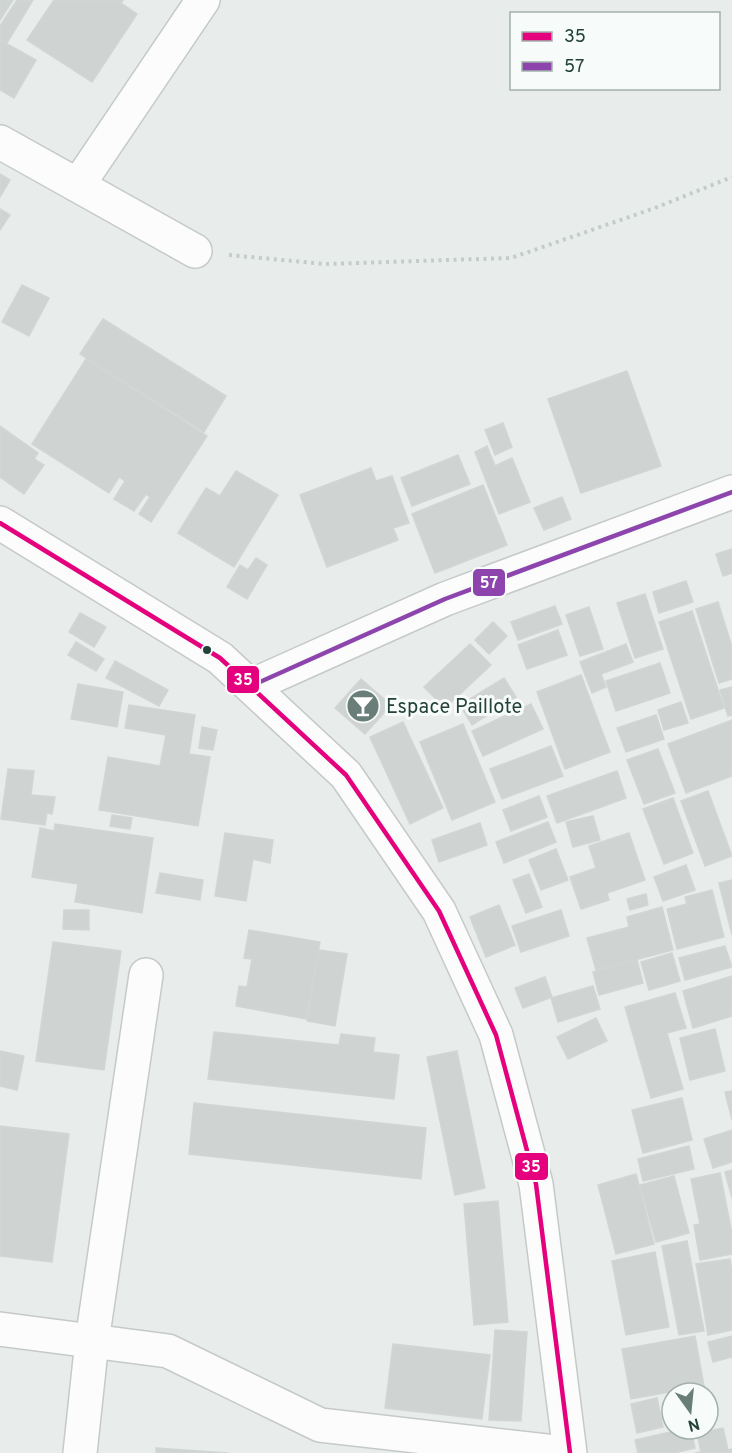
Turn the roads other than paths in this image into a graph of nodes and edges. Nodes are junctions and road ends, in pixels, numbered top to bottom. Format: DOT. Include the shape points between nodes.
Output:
graph roads {
  1 [pos="203,0"];
  2 [pos="0,142"];
  3 [pos="78,185"];
  4 [pos="195,251"];
  5 [pos="732,492"];
  6 [pos="0,523"];
  7 [pos="250,686"];
  8 [pos="146,975"];
  9 [pos="0,1329"];
  10 [pos="92,1341"];
  11 [pos="318,1439"];
  12 [pos="80,1453"];
  13 [pos="564,1453"];
  14 [pos="570,1453"];
  1 -- 3 [label="street"];
  2 -- 3 [label="street"];
  3 -- 4 [label="street"];
  5 -- 7 [label="street" via="445,599"];
  6 -- 7 [label="street" via="220,658"];
  7 -- 14 [label="street" via="346,774 439,911 496,1035 536,1184"];
  8 -- 10 [label="street"];
  9 -- 10 [label="street"];
  10 -- 11 [label="street" via="168,1351"];
  10 -- 12 [label="street"];
  11 -- 13 [label="street"];
}
